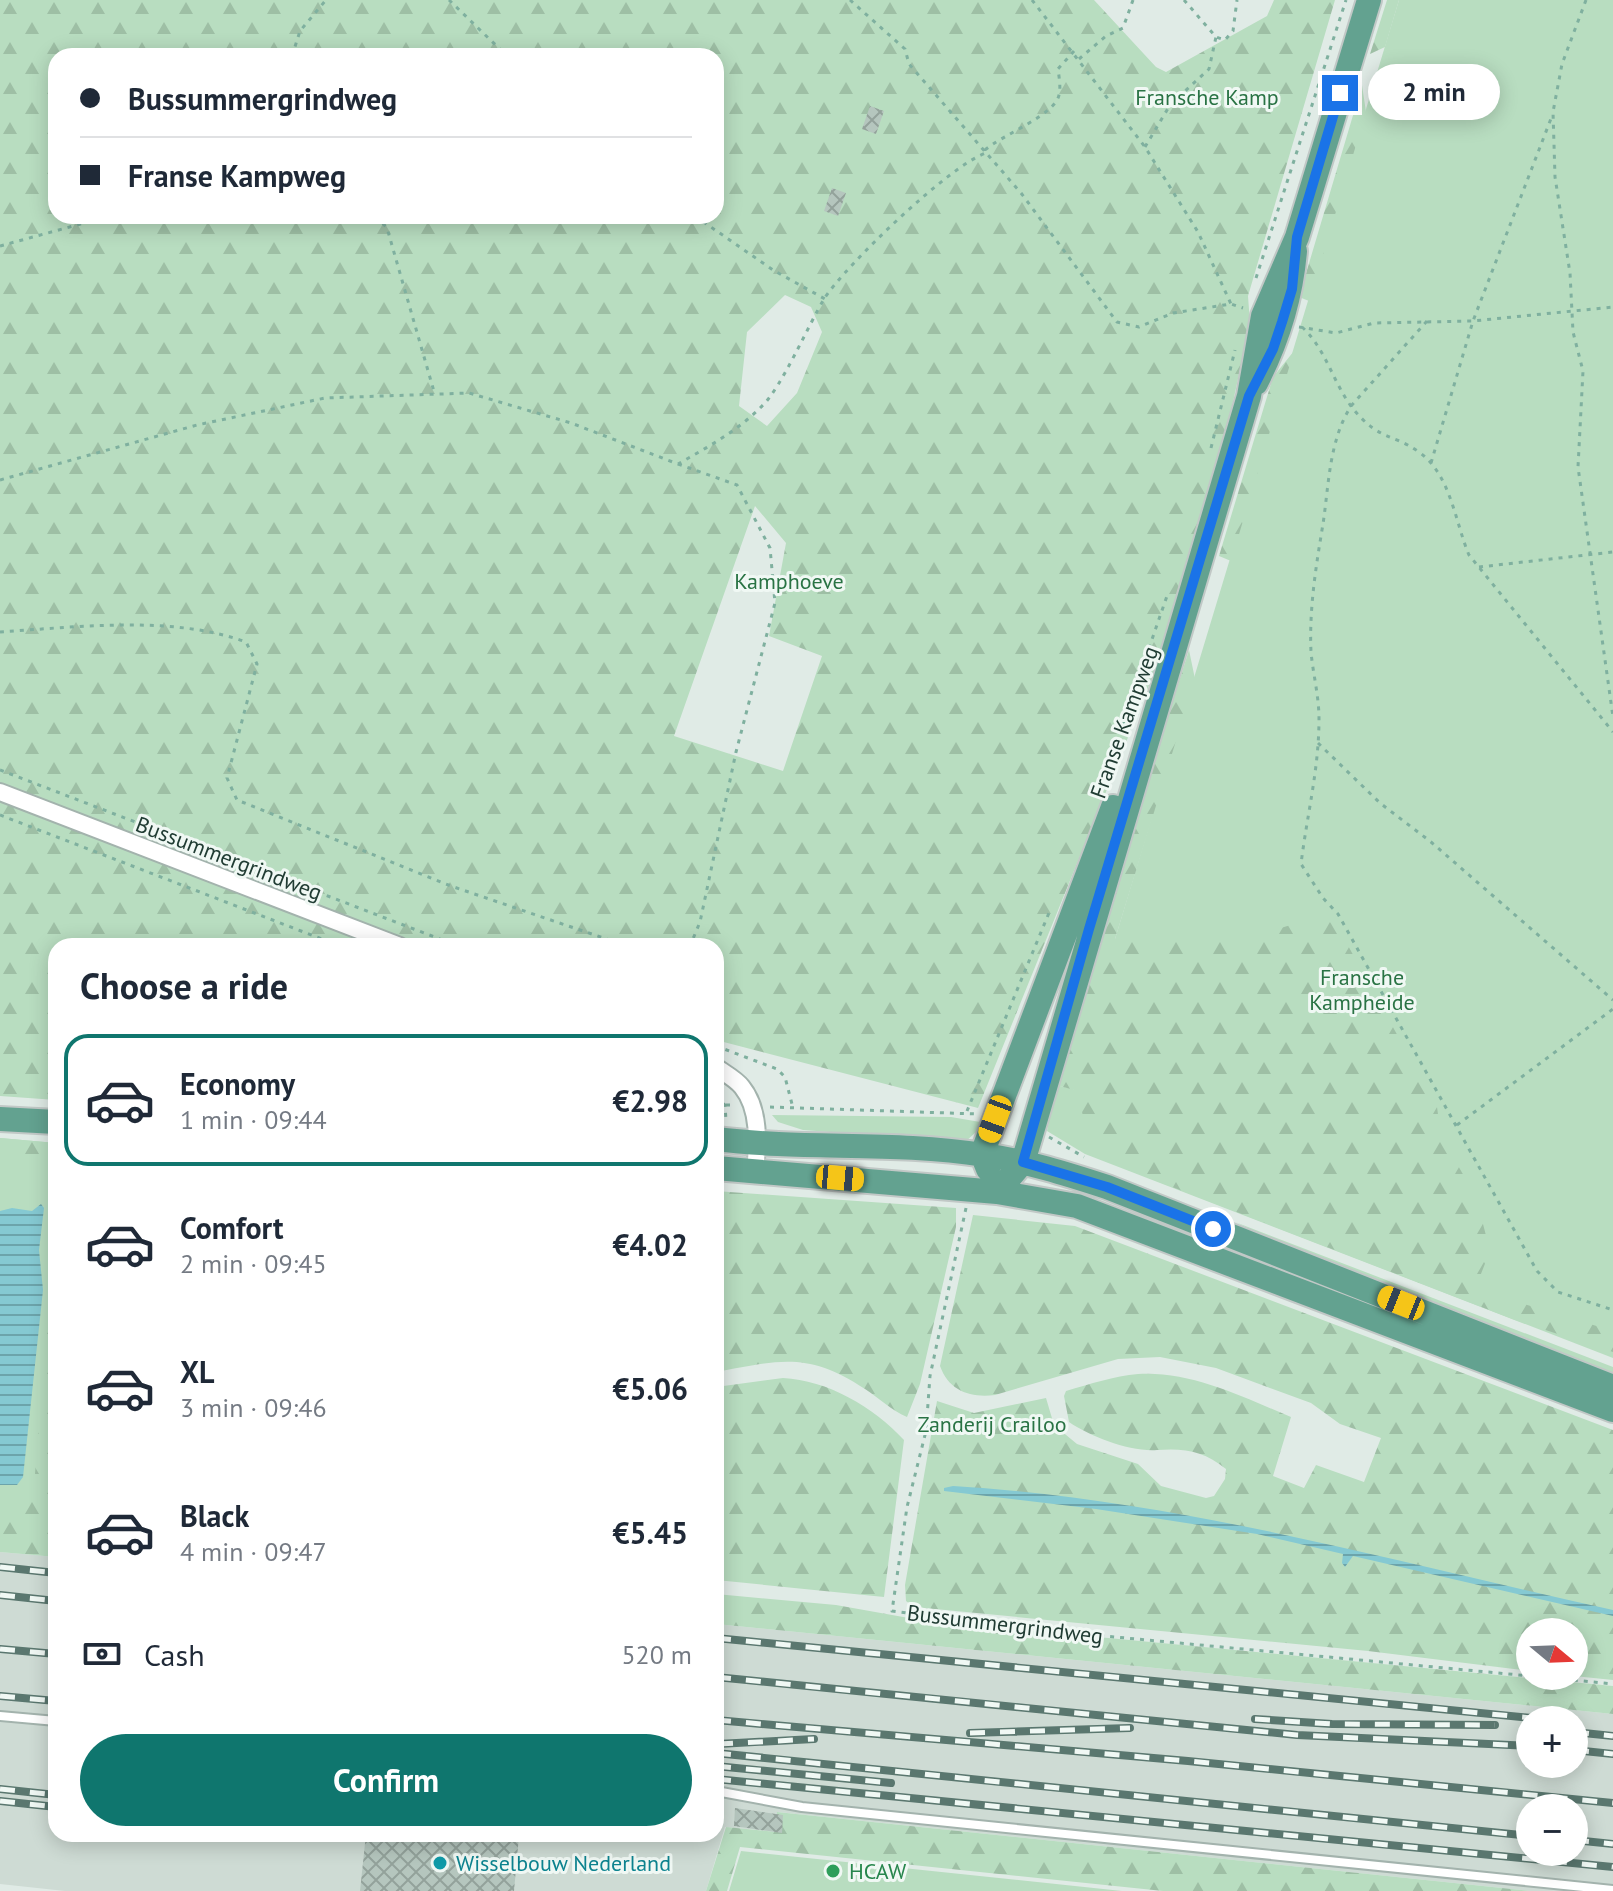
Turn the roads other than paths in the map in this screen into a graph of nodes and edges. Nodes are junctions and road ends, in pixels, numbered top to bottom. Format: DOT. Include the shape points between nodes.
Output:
graph roads {
  1 [pos="1369,0"];
  2 [pos="1163,682"];
  3 [pos="0,792"];
  4 [pos="379,938"];
  5 [pos="724,1073"];
  6 [pos="0,1119"];
  7 [pos="48,1122"];
  8 [pos="724,1140"];
  9 [pos="758,1142"];
  10 [pos="982,1154"];
  11 [pos="1023,1162"];
  12 [pos="724,1168"];
  13 [pos="755,1170"];
  14 [pos="997,1192"];
  15 [pos="1483,1349"];
  16 [pos="1613,1387"];
  17 [pos="1613,1410"];
  18 [pos="0,1716"];
  19 [pos="48,1720"];
  20 [pos="724,1792"];
  21 [pos="1613,1890"];
  1 -- 2 [label="main road, Franse Kampweg" via="1297,237 1263,316 1249,396"];
  2 -- 10 [label="main road, Franse Kampweg"];
  2 -- 11 [label="main road, Franse Kampweg"];
  3 -- 4 [label="street, Bussummergrindweg"];
  5 -- 9 [label="street" via="742,1087 752,1106"];
  6 -- 7 [label="main road"];
  8 -- 9 [label="main road"];
  9 -- 10 [label="main road"];
  9 -- 13 [label="street"];
  10 -- 11 [label="main road"];
  10 -- 14 [label="main road"];
  11 -- 14 [label="main road, Franse Kampweg"];
  11 -- 15 [label="main road" via="1107,1187"];
  12 -- 13 [label="main road"];
  13 -- 14 [label="main road"];
  14 -- 15 [label="main road" via="1077,1206"];
  15 -- 16 [label="main road"];
  15 -- 17 [label="main road"];
  18 -- 19 [label="lane"];
  20 -- 21 [label="lane" via="802,1807"];
}
